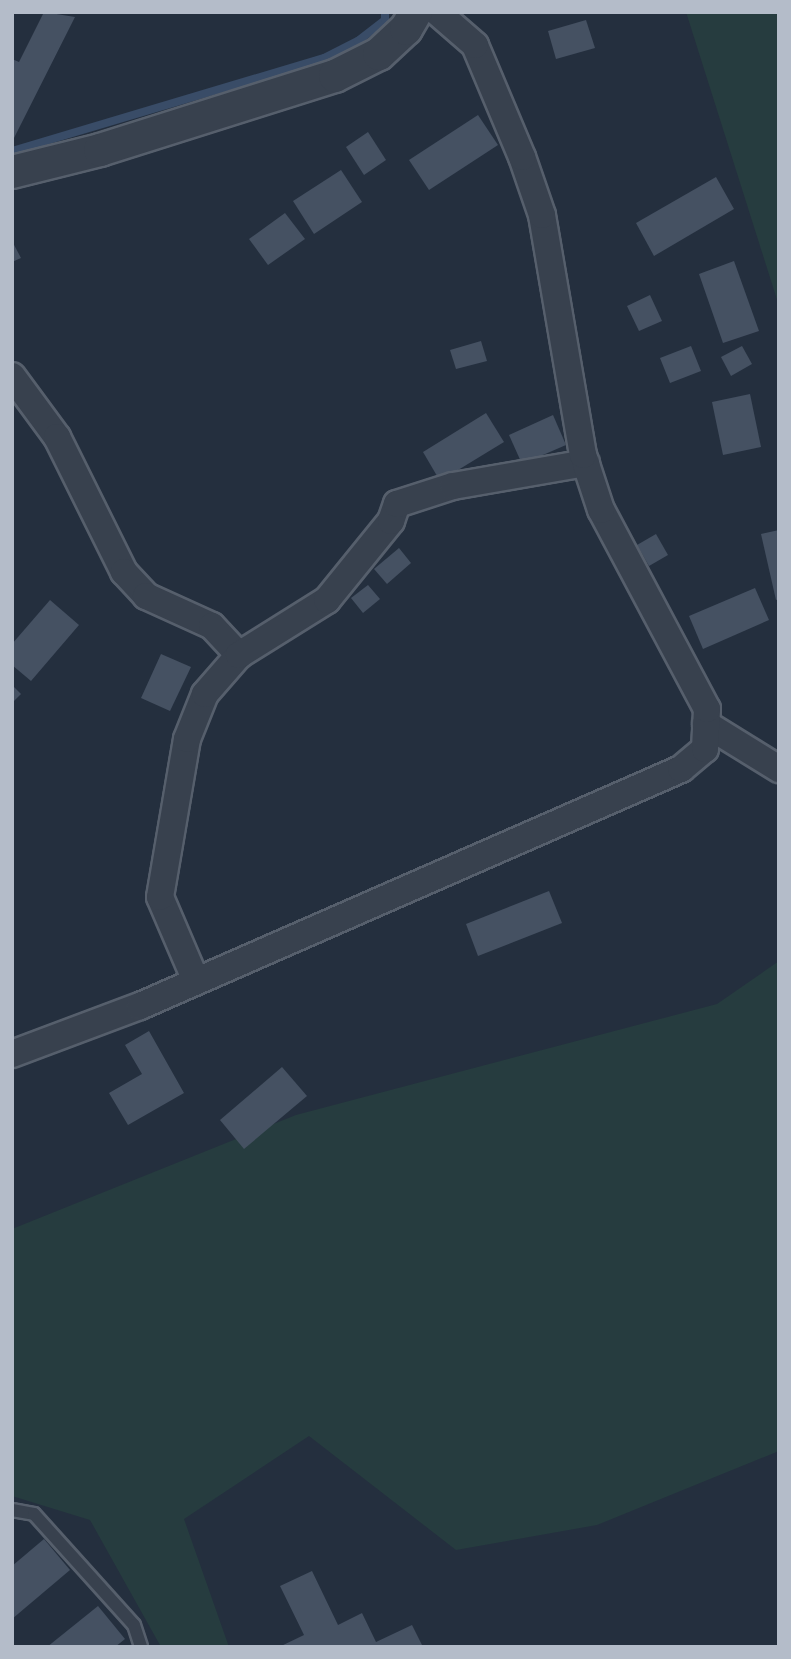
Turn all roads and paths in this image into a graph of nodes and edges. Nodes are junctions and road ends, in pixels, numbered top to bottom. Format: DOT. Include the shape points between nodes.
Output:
graph roads {
  1 [pos="416,12"];
  2 [pos="437,12"];
  3 [pos="12,172"];
  4 [pos="12,376"];
  5 [pos="586,463"];
  6 [pos="239,655"];
  7 [pos="706,724"];
  8 [pos="779,769"];
  9 [pos="196,981"];
  10 [pos="12,1054"];
  11 [pos="12,1510"];
  12 [pos="141,1647"];
  1 -- 3 [label="street" via="406,30 379,54 335,76 164,126 100,150"];
  2 -- 5 [label="street" via="475,45 542,215"];
  4 -- 6 [label="street" via="57,437 124,572 146,596 212,626"];
  5 -- 6 [label="street" via="453,486 397,504 391,521 327,600"];
  5 -- 7 [label="street" via="601,510 707,709"];
  6 -- 9 [label="street" via="205,694 187,739 160,897"];
  7 -- 8 [label="street"];
  7 -- 9 [label="street" via="705,749 681,769"];
  9 -- 10 [label="street"];
  11 -- 12 [label="lane" via="34,1514 134,1625"];
}
